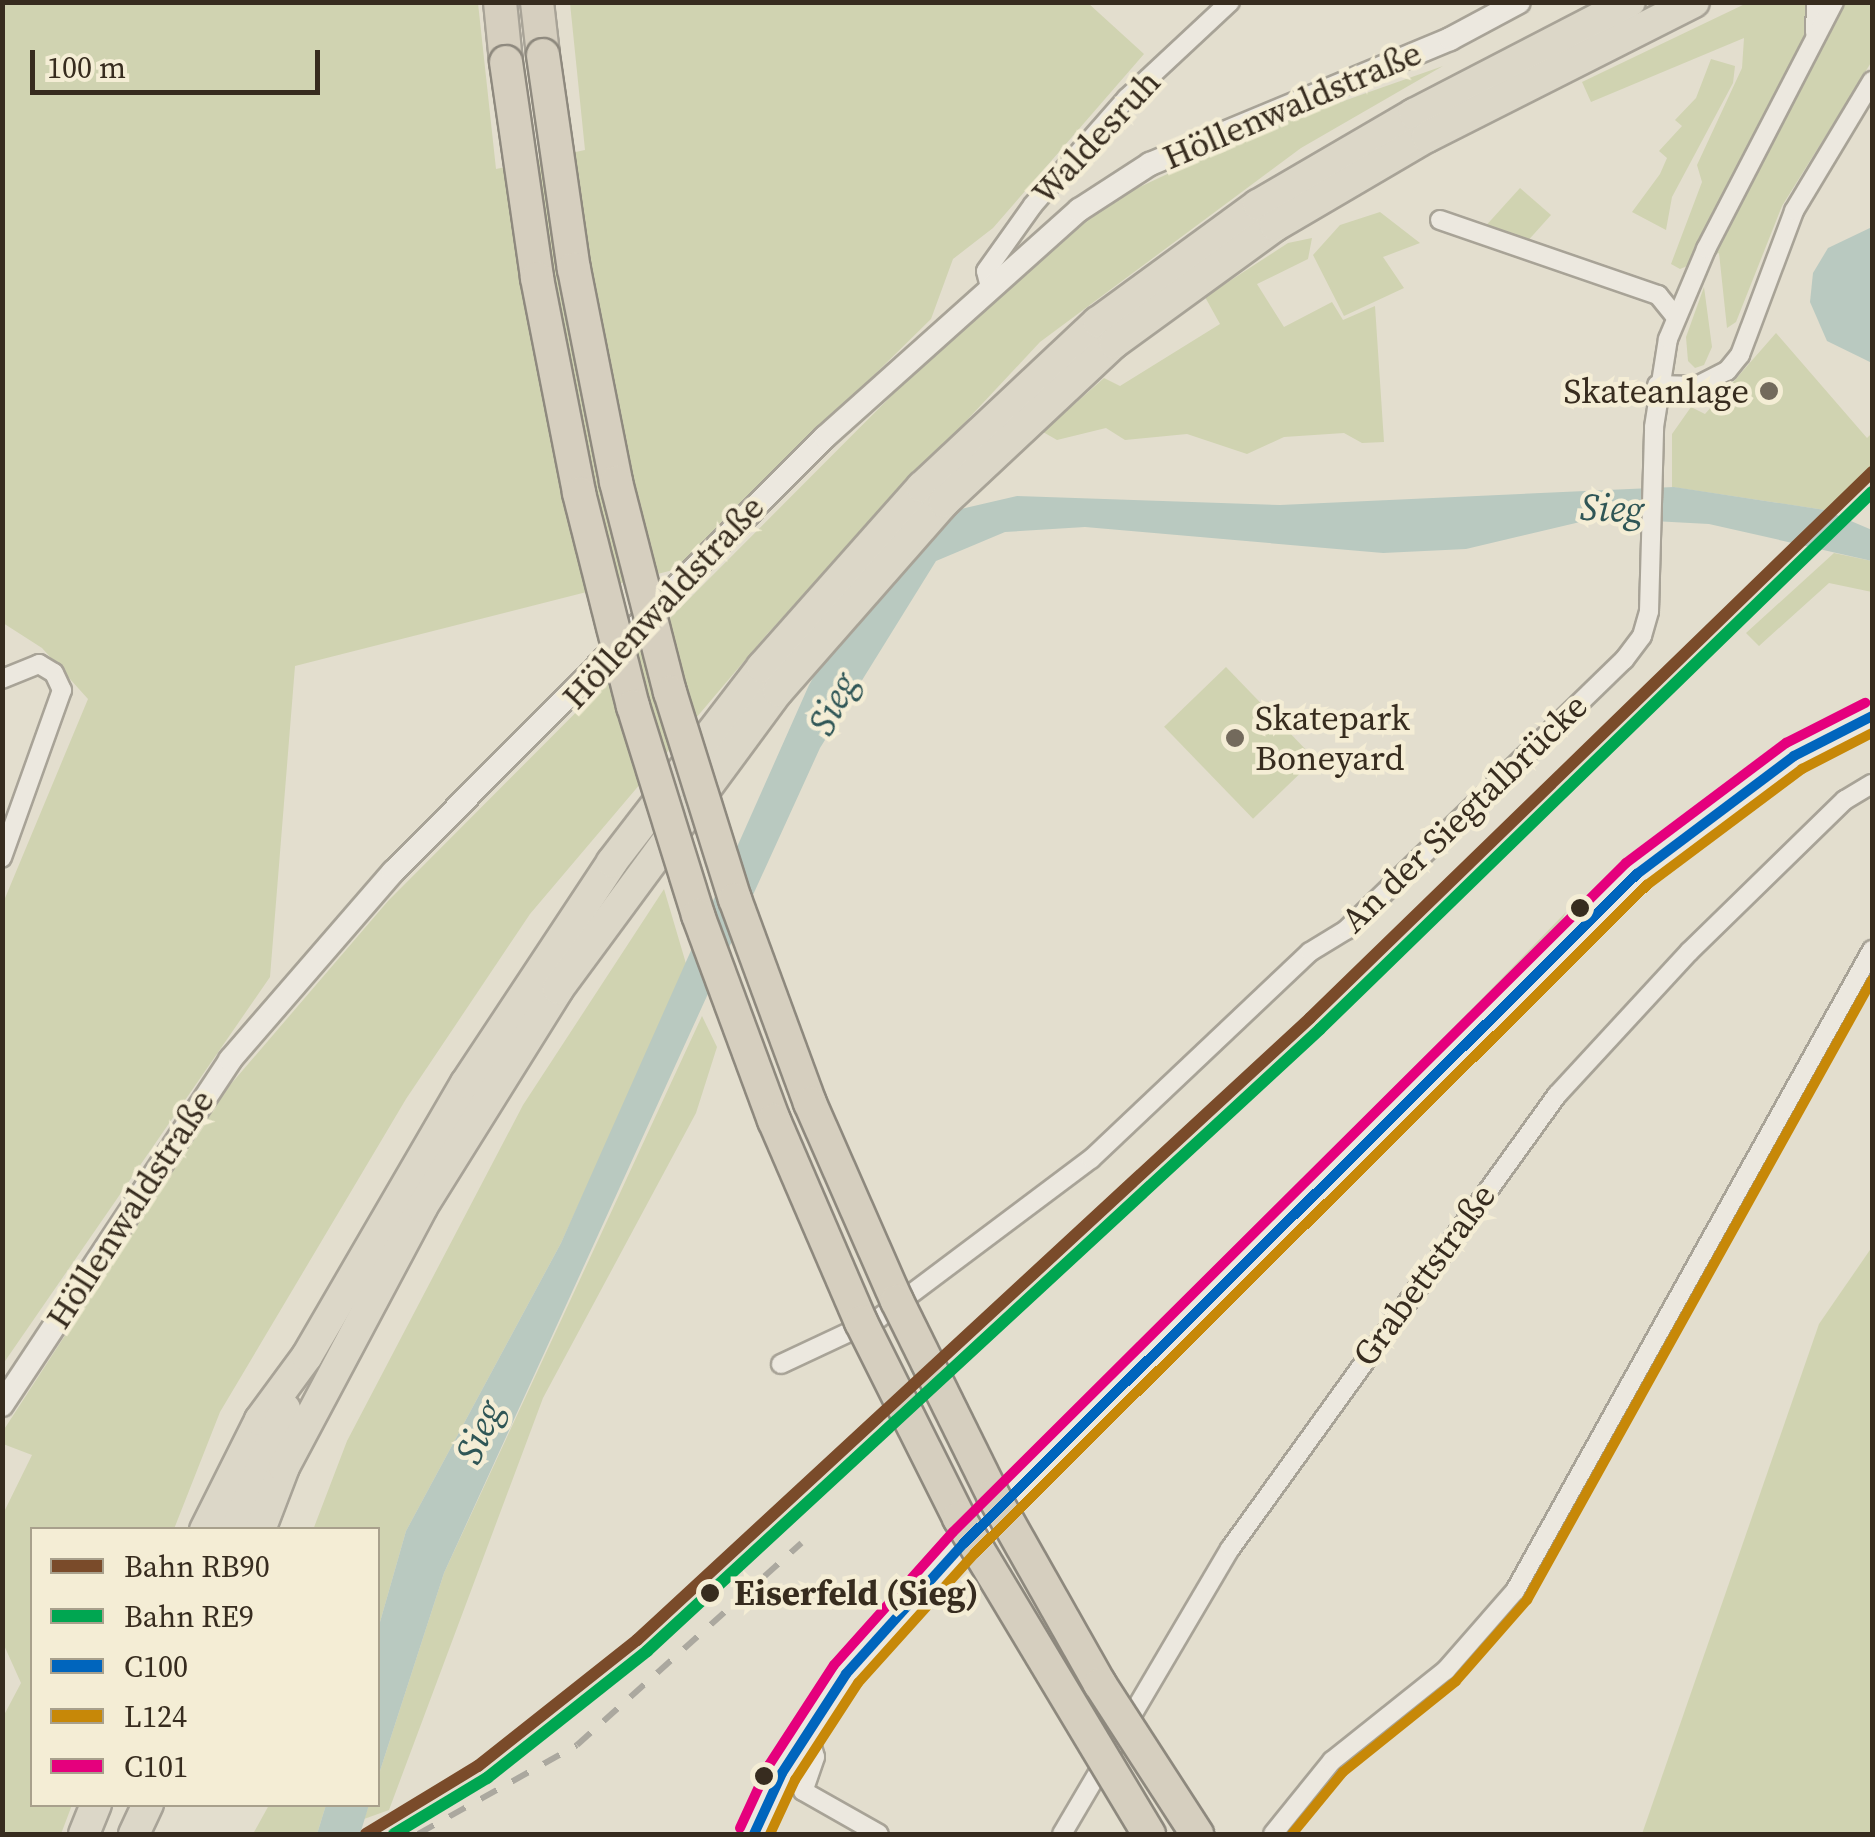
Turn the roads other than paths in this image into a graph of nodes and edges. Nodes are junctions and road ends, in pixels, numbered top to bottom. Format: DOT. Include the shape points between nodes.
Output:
graph roads {
  1 [pos="500,2"];
  2 [pos="537,2"];
  3 [pos="1230,2"];
  4 [pos="1630,2"];
  5 [pos="1694,2"];
  6 [pos="1816,2"];
  7 [pos="1834,2"];
  8 [pos="1512,5"];
  9 [pos="1815,43"];
  10 [pos="1872,81"];
  11 [pos="1440,220"];
  12 [pos="990,287"];
  13 [pos="1676,317"];
  14 [pos="1657,385"];
  15 [pos="1024,404"];
  16 [pos="2,679"];
  17 [pos="1872,716"];
  18 [pos="1872,784"];
  19 [pos="2,858"];
  20 [pos="1872,950"];
  21 [pos="307,1356"];
  22 [pos="781,1364"];
  23 [pos="2,1405"];
  24 [pos="206,1527"];
  25 [pos="237,1527"];
  26 [pos="261,1527"];
  27 [pos="807,1729"];
  28 [pos="95,1807"];
  29 [pos="135,1807"];
  30 [pos="147,1807"];
  31 [pos="157,1807"];
  32 [pos="84,1834"];
  33 [pos="126,1834"];
  34 [pos="134,1834"];
  35 [pos="147,1834"];
  36 [pos="754,1834"];
  37 [pos="879,1834"];
  38 [pos="1062,1834"];
  39 [pos="1148,1834"];
  40 [pos="1196,1834"];
  41 [pos="1273,1834"];
  1 -- 39 [label="highway, bridge" via="537,278 579,494 633,706 698,915 774,1120 861,1322 959,1518"];
  2 -- 40 [label="highway, bridge" via="574,269 616,482 670,692 742,918 810,1102 906,1319 1022,1547"];
  3 -- 12 [label="street, Waldesruh" via="1128,98 1032,204 986,271"];
  4 -- 15 [label="highway" via="1414,114 1258,205 1098,322"];
  5 -- 15 [label="highway" via="1427,137 1275,226"];
  6 -- 9 [label="street, An der Siegtalbrücke"];
  7 -- 9 [label="street, An der Siegtalbrücke"];
  8 -- 12 [label="street, Höllenwaldstraße" via="1450,39 1150,164 1079,210"];
  9 -- 13 [label="street, An der Siegtalbrücke"];
  10 -- 14 [label="street" via="1794,211 1740,355 1728,371 1697,386"];
  11 -- 13 [label="street" via="1658,295"];
  12 -- 23 [label="street, Höllenwaldstraße" via="762,496 327,946 192,1111"];
  13 -- 14 [label="street, An der Siegtalbrücke"];
  14 -- 22 [label="street, An der Siegtalbrücke" via="1650,574 1642,636 1624,660 1346,930 1310,952 1091,1159 879,1318"];
  15 -- 21 [label="highway" via="842,574 612,862 466,1083"];
  15 -- 26 [label="highway" via="706,784 486,1100 334,1370"];
  16 -- 19 [label="street" via="39,664 54,672 62,690"];
  17 -- 27 [label="main road" via="1794,756 1637,874 964,1543 876,1636"];
  18 -- 38 [label="street, Grabettstraße" via="1844,800 1688,952 1545,1111 1230,1549"];
  20 -- 41 [label="street" via="1514,1590 1446,1670 1332,1761"];
  21 -- 24 [label="highway" via="260,1420"];
  21 -- 25 [label="highway"];
  27 -- 36 [label="main road"];
  27 -- 37 [label="street" via="816,1757 803,1791"];
  28 -- 32 [label="highway"];
  29 -- 33 [label="highway"];
  30 -- 34 [label="highway"];
  31 -- 35 [label="highway"];
}
